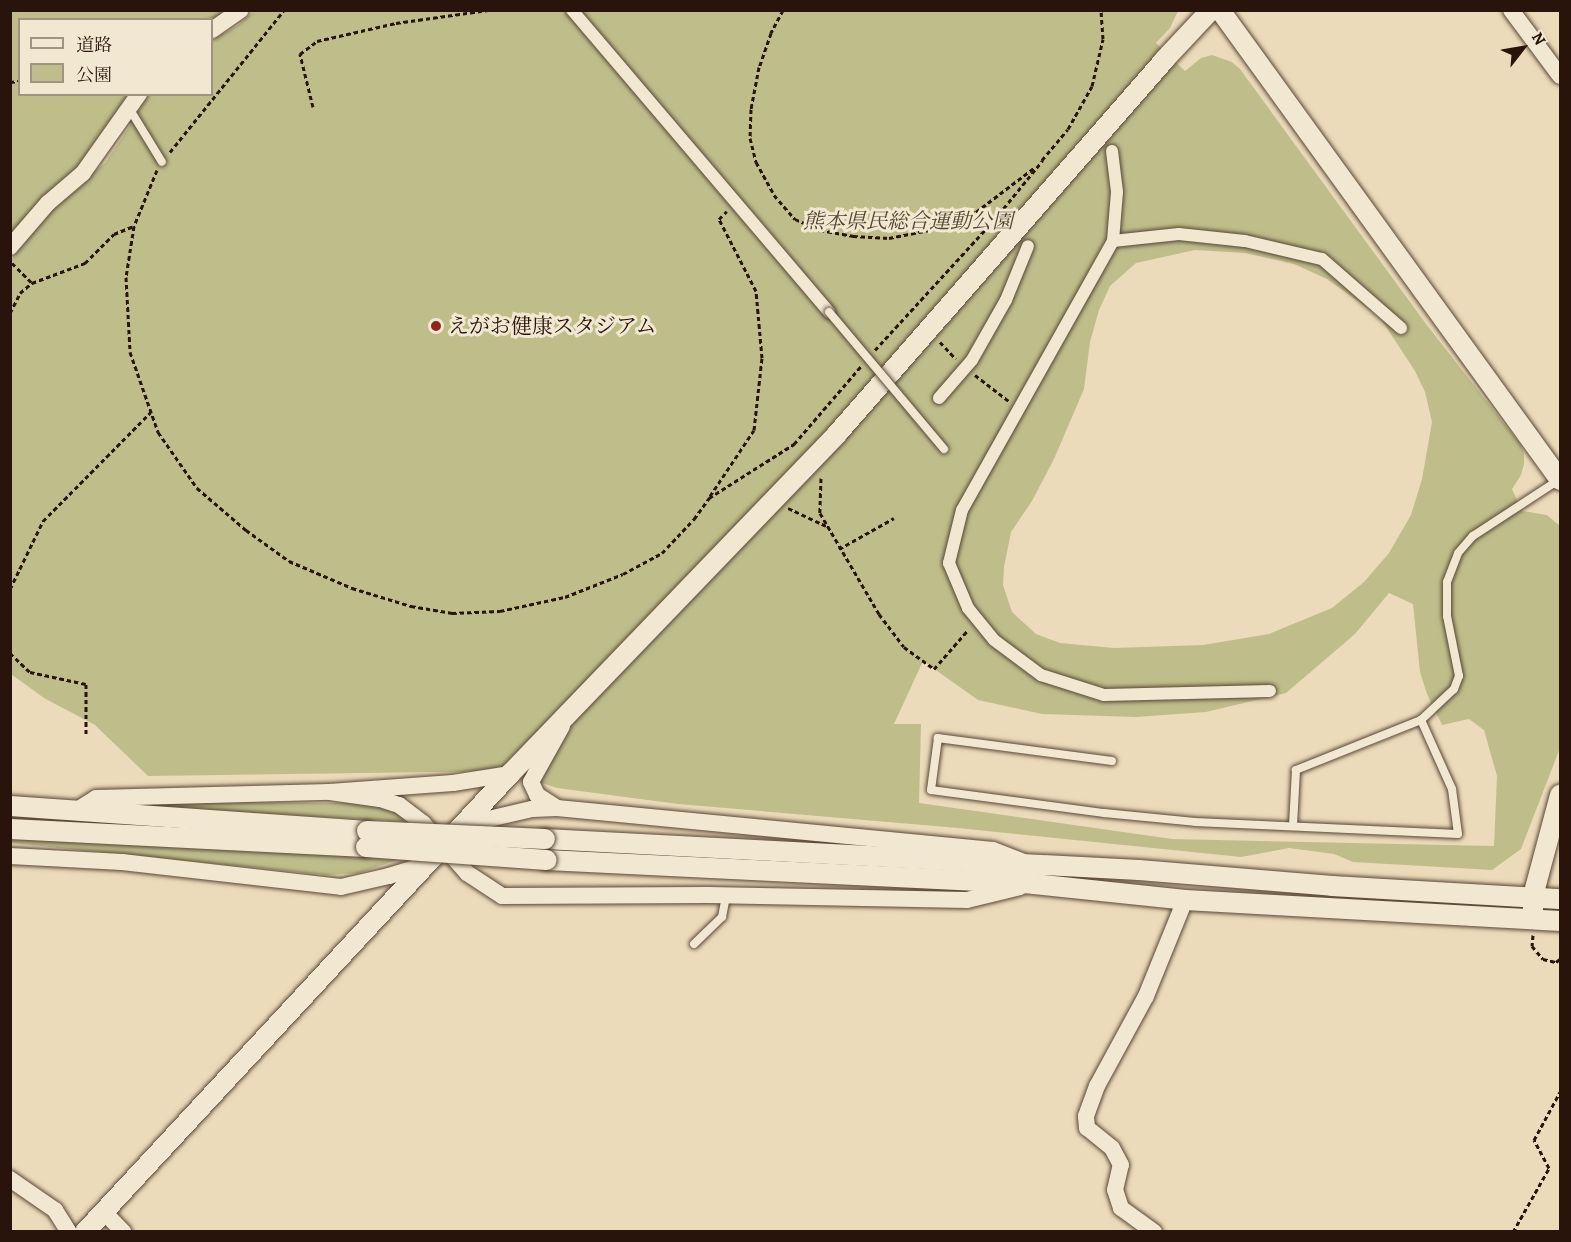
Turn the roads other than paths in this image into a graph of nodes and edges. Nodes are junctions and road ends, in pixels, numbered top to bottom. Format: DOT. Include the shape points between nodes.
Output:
graph roads {
  1 [pos="241,10"];
  2 [pos="572,10"];
  3 [pos="1211,10"];
  4 [pos="1220,10"];
  5 [pos="1512,10"];
  6 [pos="213,29"];
  7 [pos="1560,76"];
  8 [pos="134,101"];
  9 [pos="1112,151"];
  10 [pos="162,162"];
  11 [pos="1113,241"];
  12 [pos="1028,246"];
  13 [pos="10,247"];
  14 [pos="829,312"];
  15 [pos="1401,328"];
  16 [pos="939,398"];
  17 [pos="944,449"];
  18 [pos="1560,480"];
  19 [pos="1270,691"];
  20 [pos="568,715"];
  21 [pos="1421,720"];
  22 [pos="1112,761"];
  23 [pos="510,774"];
  24 [pos="330,792"];
  25 [pos="10,806"];
  26 [pos="1559,806"];
  27 [pos="557,808"];
  28 [pos="77,810"];
  29 [pos="463,825"];
  30 [pos="1293,826"];
  31 [pos="10,829"];
  32 [pos="366,839"];
  33 [pos="442,847"];
  34 [pos="10,856"];
  35 [pos="429,863"];
  36 [pos="1033,874"];
  37 [pos="726,896"];
  38 [pos="1533,896"];
  39 [pos="1560,899"];
  40 [pos="1185,900"];
  41 [pos="1533,918"];
  42 [pos="1560,921"];
  43 [pos="694,944"];
  44 [pos="10,1179"];
  45 [pos="104,1212"];
  46 [pos="69,1232"];
  47 [pos="86,1232"];
  48 [pos="123,1232"];
  49 [pos="1154,1232"];
  1 -- 6 [label="street"];
  2 -- 14 [label="street"];
  3 -- 20 [label="street" via="837,434"];
  4 -- 18 [label="street"];
  5 -- 7 [label="street"];
  8 -- 10 [label="lane"];
  8 -- 13 [label="street" via="83,173 48,203"];
  9 -- 11 [label="street" via="1117,192"];
  11 -- 15 [label="street" via="1179,234 1245,241 1322,259"];
  11 -- 19 [label="street" via="962,510 949,563 968,609 994,640 1041,675 1104,695"];
  12 -- 16 [label="street" via="1006,300 965,368"];
  14 -- 17 [label="lane, bridge"];
  18 -- 21 [label="lane" via="1473,536 1458,553 1447,582 1447,616 1459,676 1454,689"];
  20 -- 23 [label="street"];
  20 -- 27 [label="street" via="531,782 537,795"];
  21 -- 30 [label="lane" via="1296,770"];
  21 -- 30 [label="lane" via="1452,789 1458,834"];
  22 -- 30 [label="lane" via="938,738 931,790 1127,815"];
  23 -- 24 [label="street" via="453,783"];
  23 -- 29 [label="street"];
  24 -- 28 [label="street" via="96,798"];
  24 -- 33 [label="street" via="399,805 423,823"];
  25 -- 28 [label="street"];
  26 -- 38 [label="street"];
  27 -- 29 [label="street" via="531,809"];
  27 -- 36 [label="street" via="993,850"];
  28 -- 32 [label="street"];
  29 -- 33 [label="street"];
  31 -- 32 [label="street"];
  32 -- 36 [label="street, bridge" via="545,839"];
  32 -- 36 [label="street, bridge" via="547,860"];
  33 -- 35 [label="street"];
  33 -- 37 [label="street" via="467,873 502,896"];
  34 -- 35 [label="street" via="122,862 341,886"];
  35 -- 45 [label="street"];
  36 -- 37 [label="street" via="967,900"];
  36 -- 38 [label="street" via="1139,870 1332,886"];
  36 -- 40 [label="street"];
  37 -- 43 [label="lane" via="722,917"];
  38 -- 39 [label="street"];
  38 -- 41 [label="street"];
  40 -- 41 [label="street"];
  40 -- 49 [label="street" via="1146,996 1097,1086 1086,1116 1087,1128 1112,1148 1121,1165 1115,1190 1120,1208"];
  41 -- 42 [label="street"];
  44 -- 46 [label="street" via="55,1210"];
  45 -- 47 [label="street"];
  45 -- 48 [label="street"];
}
